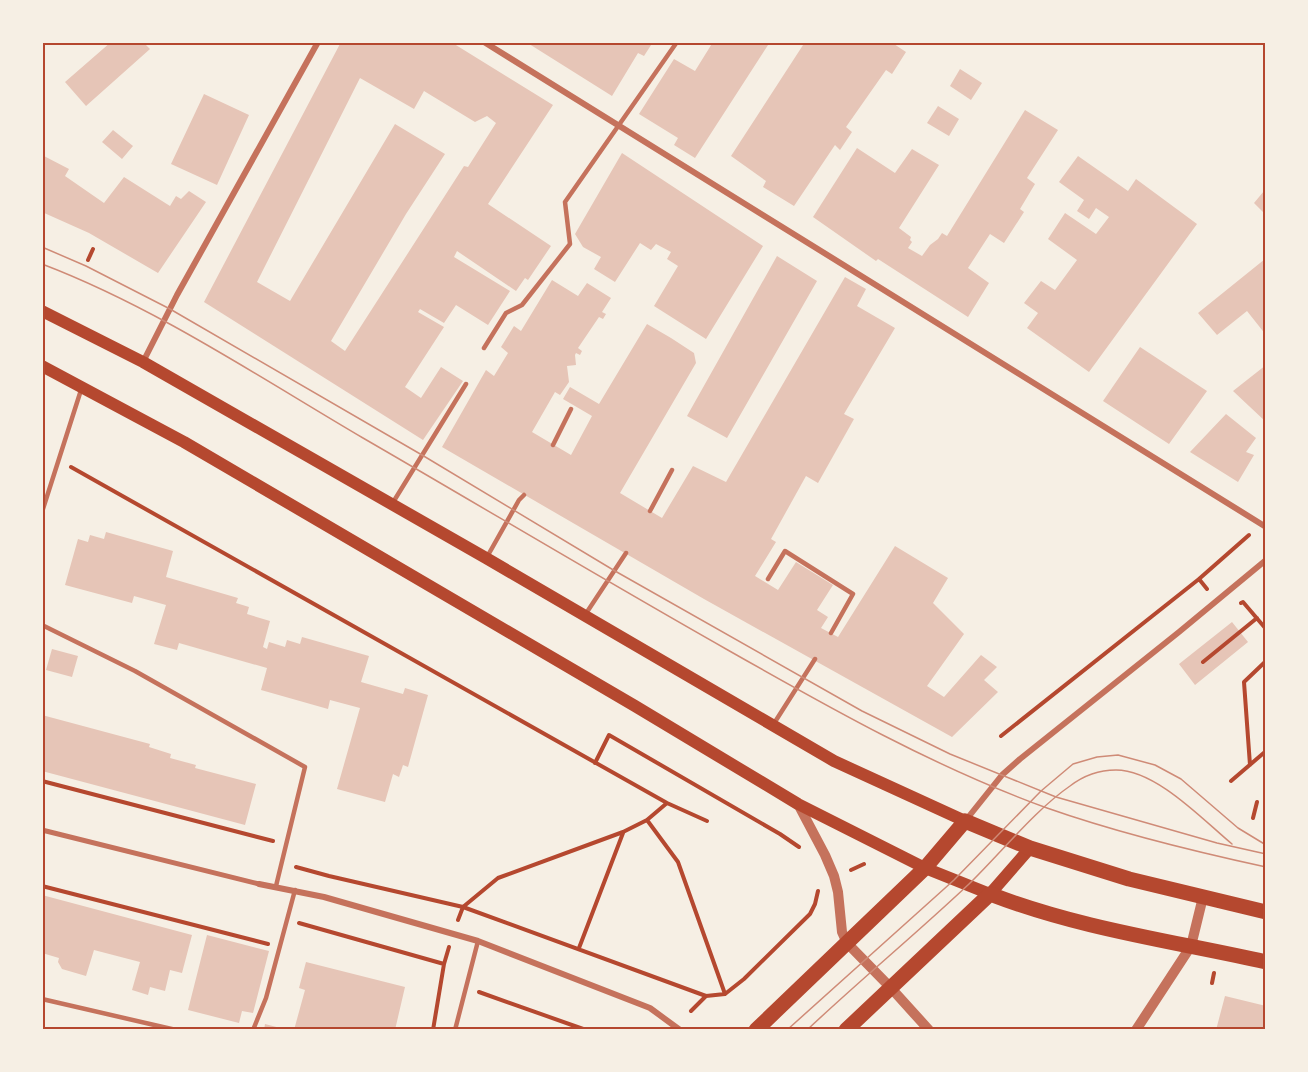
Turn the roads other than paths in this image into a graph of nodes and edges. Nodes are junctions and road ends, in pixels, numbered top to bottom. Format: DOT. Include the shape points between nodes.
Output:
graph roads {
  1 [pos="318,42"];
  2 [pos="484,42"];
  3 [pos="677,42"];
  4 [pos="619,126"];
  5 [pos="42,311"];
  6 [pos="484,348"];
  7 [pos="143,362"];
  8 [pos="42,366"];
  9 [pos="466,384"];
  10 [pos="82,387"];
  11 [pos="572,409"];
  12 [pos="553,445"];
  13 [pos="672,470"];
  14 [pos="524,495"];
  15 [pos="392,504"];
  16 [pos="650,511"];
  17 [pos="42,512"];
  18 [pos="1264,526"];
  19 [pos="626,554"];
  20 [pos="486,558"];
  21 [pos="1266,560"];
  22 [pos="768,579"];
  23 [pos="585,615"];
  24 [pos="42,625"];
  25 [pos="831,633"];
  26 [pos="815,659"];
  27 [pos="773,724"];
  28 [pos="798,804"];
  29 [pos="965,821"];
  30 [pos="42,830"];
  31 [pos="1030,848"];
  32 [pos="925,868"];
  33 [pos="259,884"];
  34 [pos="276,886"];
  35 [pos="295,890"];
  36 [pos="990,894"];
  37 [pos="1203,897"];
  38 [pos="1266,912"];
  39 [pos="478,941"];
  40 [pos="847,943"];
  41 [pos="1191,946"];
  42 [pos="1266,962"];
  43 [pos="891,988"];
  44 [pos="42,999"];
  45 [pos="176,1030"];
  46 [pos="252,1030"];
  47 [pos="456,1030"];
  48 [pos="680,1030"];
  49 [pos="756,1030"];
  50 [pos="846,1030"];
  51 [pos="929,1030"];
  52 [pos="1136,1030"];
  1 -- 7 [label="street"];
  2 -- 4 [label="street"];
  3 -- 4 [label="lane"];
  4 -- 6 [label="lane" via="565,202 570,244 522,305 506,313"];
  4 -- 18 [label="street"];
  5 -- 7 [label="main road"];
  7 -- 15 [label="main road"];
  8 -- 10 [label="main road"];
  9 -- 15 [label="lane"];
  10 -- 17 [label="lane"];
  10 -- 28 [label="main road" via="184,442"];
  11 -- 12 [label="lane"];
  13 -- 16 [label="lane"];
  14 -- 20 [label="lane"];
  15 -- 20 [label="main road"];
  19 -- 23 [label="lane"];
  20 -- 23 [label="main road"];
  21 -- 29 [label="street" via="1020,759"];
  22 -- 25 [label="lane" via="785,551 853,594"];
  23 -- 27 [label="main road"];
  24 -- 34 [label="lane" via="135,671 305,767"];
  26 -- 27 [label="lane"];
  27 -- 29 [label="main road" via="834,760"];
  28 -- 32 [label="main road"];
  28 -- 40 [label="street" via="834,876"];
  29 -- 31 [label="main road"];
  29 -- 32 [label="main road"];
  30 -- 33 [label="street"];
  31 -- 36 [label="main road"];
  31 -- 37 [label="main road"];
  32 -- 36 [label="main road"];
  32 -- 40 [label="main road"];
  33 -- 34 [label="street"];
  34 -- 35 [label="street"];
  35 -- 39 [label="street"];
  35 -- 46 [label="lane" via="266,998"];
  36 -- 41 [label="main road" via="1061,919"];
  36 -- 43 [label="main road"];
  37 -- 38 [label="main road"];
  37 -- 41 [label="street"];
  39 -- 47 [label="lane"];
  39 -- 48 [label="street" via="650,1008"];
  40 -- 43 [label="street"];
  40 -- 49 [label="main road"];
  41 -- 42 [label="main road"];
  41 -- 52 [label="street"];
  43 -- 50 [label="main road"];
  43 -- 51 [label="street"];
  44 -- 45 [label="lane"];
}
